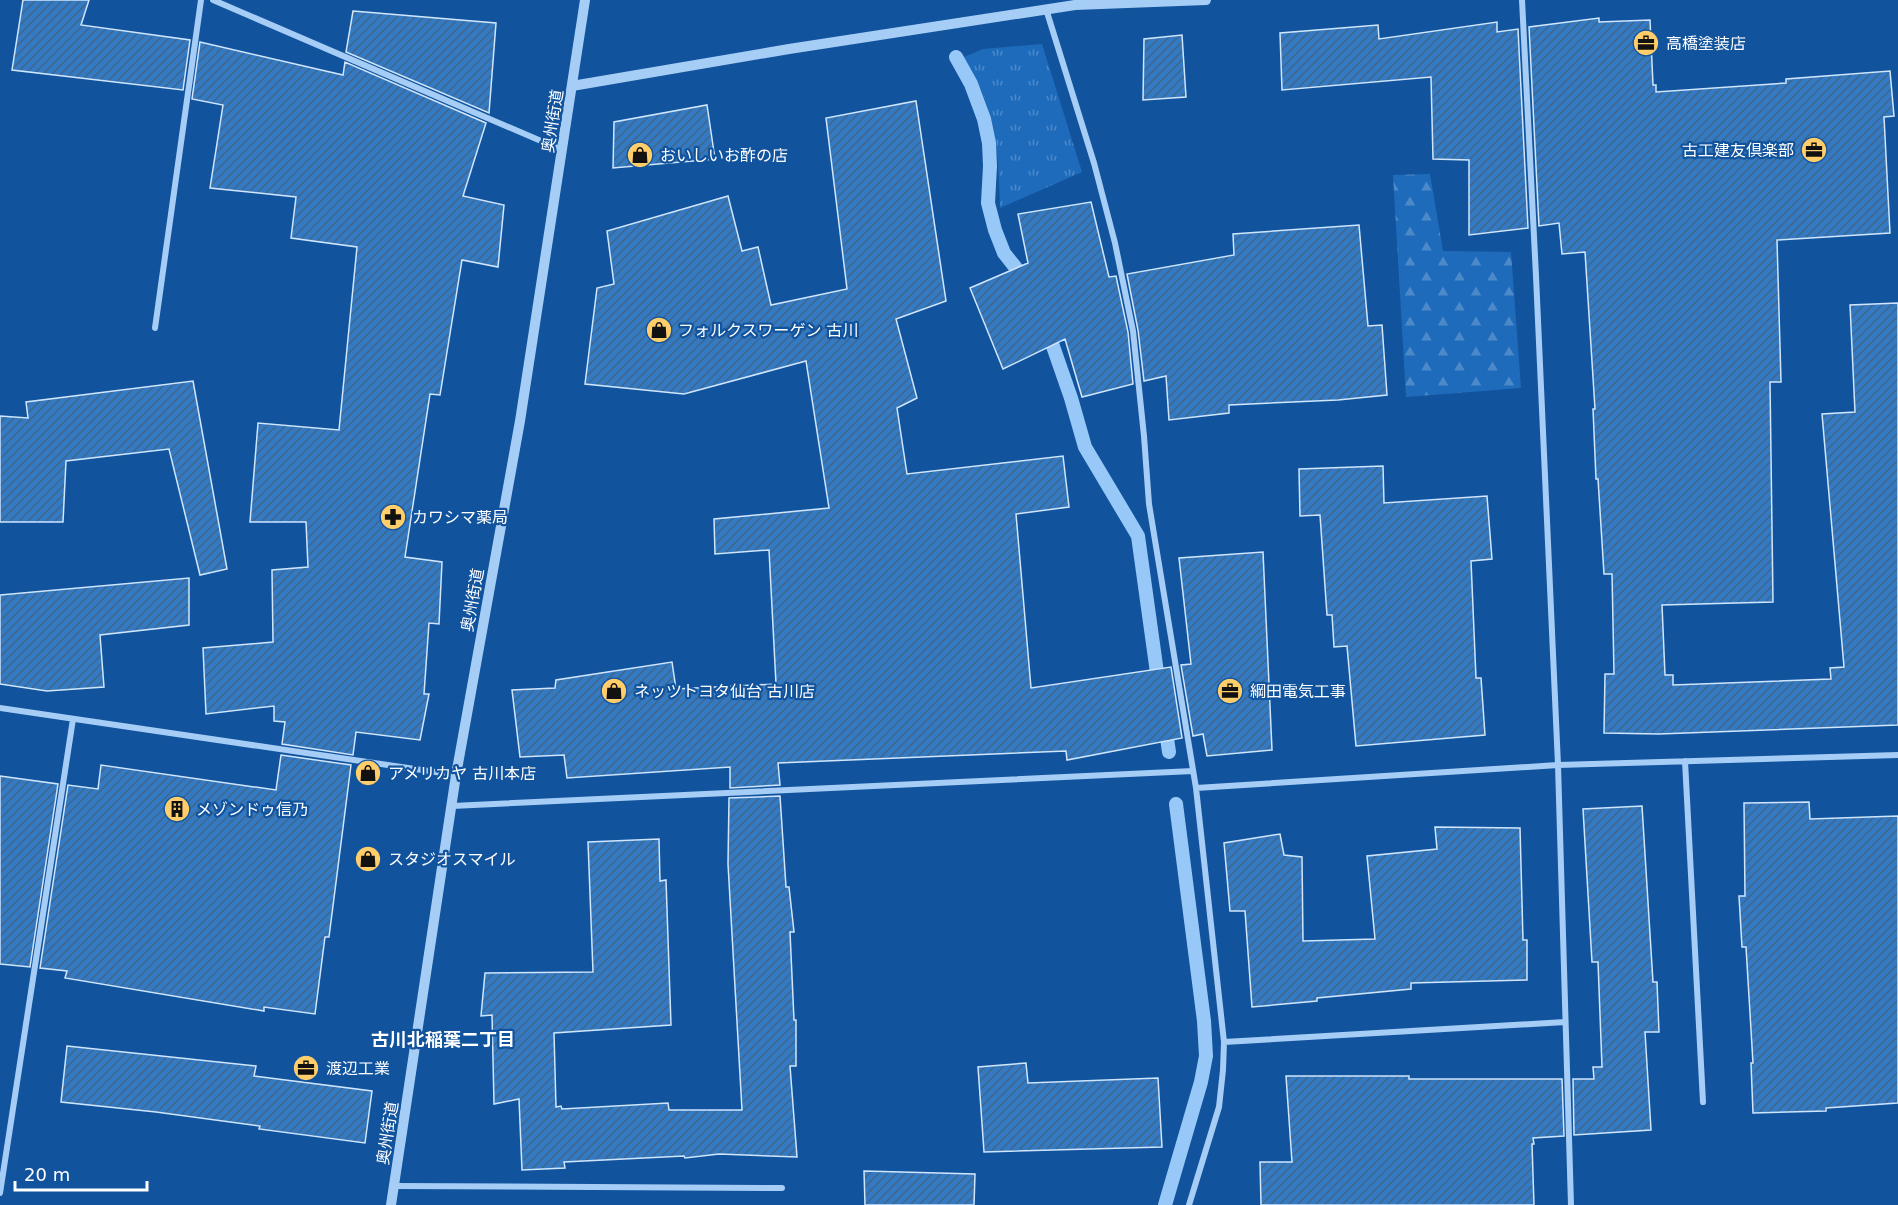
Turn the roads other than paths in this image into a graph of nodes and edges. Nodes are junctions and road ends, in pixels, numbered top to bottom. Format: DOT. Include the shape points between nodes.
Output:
graph roads {
  1 [pos="201,0"];
  2 [pos="213,0"];
  3 [pos="585,0"];
  4 [pos="1206,0"];
  5 [pos="1522,0"];
  6 [pos="1046,9"];
  7 [pos="572,86"];
  8 [pos="563,150"];
  9 [pos="155,328"];
  10 [pos="0,708"];
  11 [pos="73,719"];
  12 [pos="1898,755"];
  13 [pos="1685,761"];
  14 [pos="1557,765"];
  15 [pos="1193,771"];
  16 [pos="456,775"];
  17 [pos="1196,788"];
  18 [pos="452,806"];
  19 [pos="1565,1022"];
  20 [pos="1224,1042"];
  21 [pos="1703,1102"];
  22 [pos="394,1186"];
  23 [pos="782,1188"];
  24 [pos="0,1193"];
  25 [pos="391,1205"];
  26 [pos="1189,1205"];
  27 [pos="1571,1205"];
  1 -- 9 [label="street"];
  2 -- 8 [label="street"];
  3 -- 7 [label="street, 奥州街道"];
  4 -- 6 [label="street"];
  5 -- 14 [label="street"];
  6 -- 7 [label="street"];
  6 -- 15 [label="street" via="1094,163 1133,331 1149,504"];
  7 -- 8 [label="street, 奥州街道"];
  8 -- 16 [label="street, 奥州街道" via="520,421"];
  10 -- 11 [label="street"];
  11 -- 16 [label="street"];
  11 -- 24 [label="street"];
  12 -- 13 [label="street"];
  13 -- 14 [label="street"];
  13 -- 21 [label="street"];
  14 -- 17 [label="street"];
  14 -- 19 [label="street"];
  15 -- 17 [label="street"];
  15 -- 18 [label="street"];
  16 -- 18 [label="street, 奥州街道"];
  17 -- 20 [label="street"];
  18 -- 22 [label="street, 奥州街道"];
  19 -- 20 [label="street"];
  19 -- 27 [label="street"];
  20 -- 26 [label="street" via="1219,1107"];
  22 -- 23 [label="street"];
  22 -- 25 [label="street, 奥州街道"];
}
